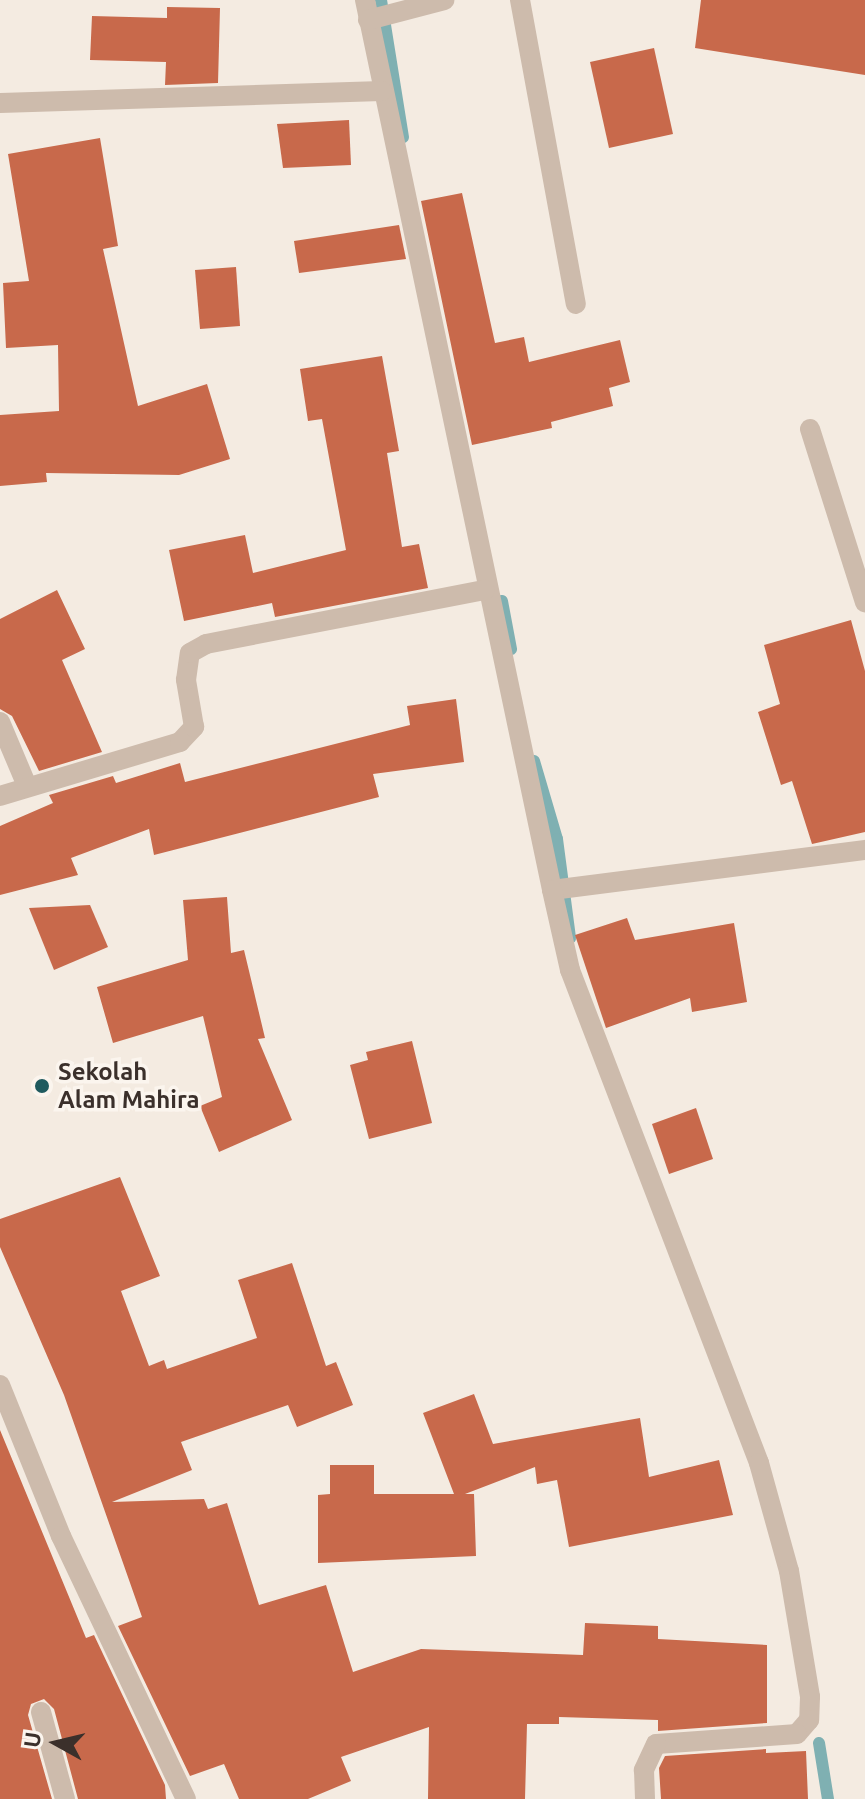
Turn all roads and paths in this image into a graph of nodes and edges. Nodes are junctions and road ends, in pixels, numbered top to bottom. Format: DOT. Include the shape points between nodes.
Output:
graph roads {
  1 [pos="444,0"];
  2 [pos="520,0"];
  3 [pos="375,13"];
  4 [pos="382,91"];
  5 [pos="0,103"];
  6 [pos="576,304"];
  7 [pos="810,429"];
  8 [pos="485,590"];
  9 [pos="865,602"];
  10 [pos="0,722"];
  11 [pos="27,786"];
  12 [pos="0,796"];
  13 [pos="865,850"];
  14 [pos="564,890"];
  15 [pos="0,1385"];
  16 [pos="41,1712"];
  17 [pos="65,1799"];
  18 [pos="186,1799"];
  19 [pos="645,1799"];
  1 -- 3 [label="street"];
  2 -- 6 [label="street"];
  3 -- 4 [label="street"];
  4 -- 5 [label="street"];
  4 -- 8 [label="street"];
  7 -- 9 [label="street"];
  8 -- 11 [label="street" via="206,644 190,653 186,680 194,727 180,742"];
  8 -- 14 [label="street"];
  10 -- 11 [label="street"];
  11 -- 12 [label="street"];
  13 -- 14 [label="street"];
  14 -- 19 [label="street" via="570,970 763,1476 789,1571 810,1697 809,1720 797,1734 656,1744 644,1770"];
  15 -- 18 [label="street" via="61,1536"];
  16 -- 17 [label="street"];
}
